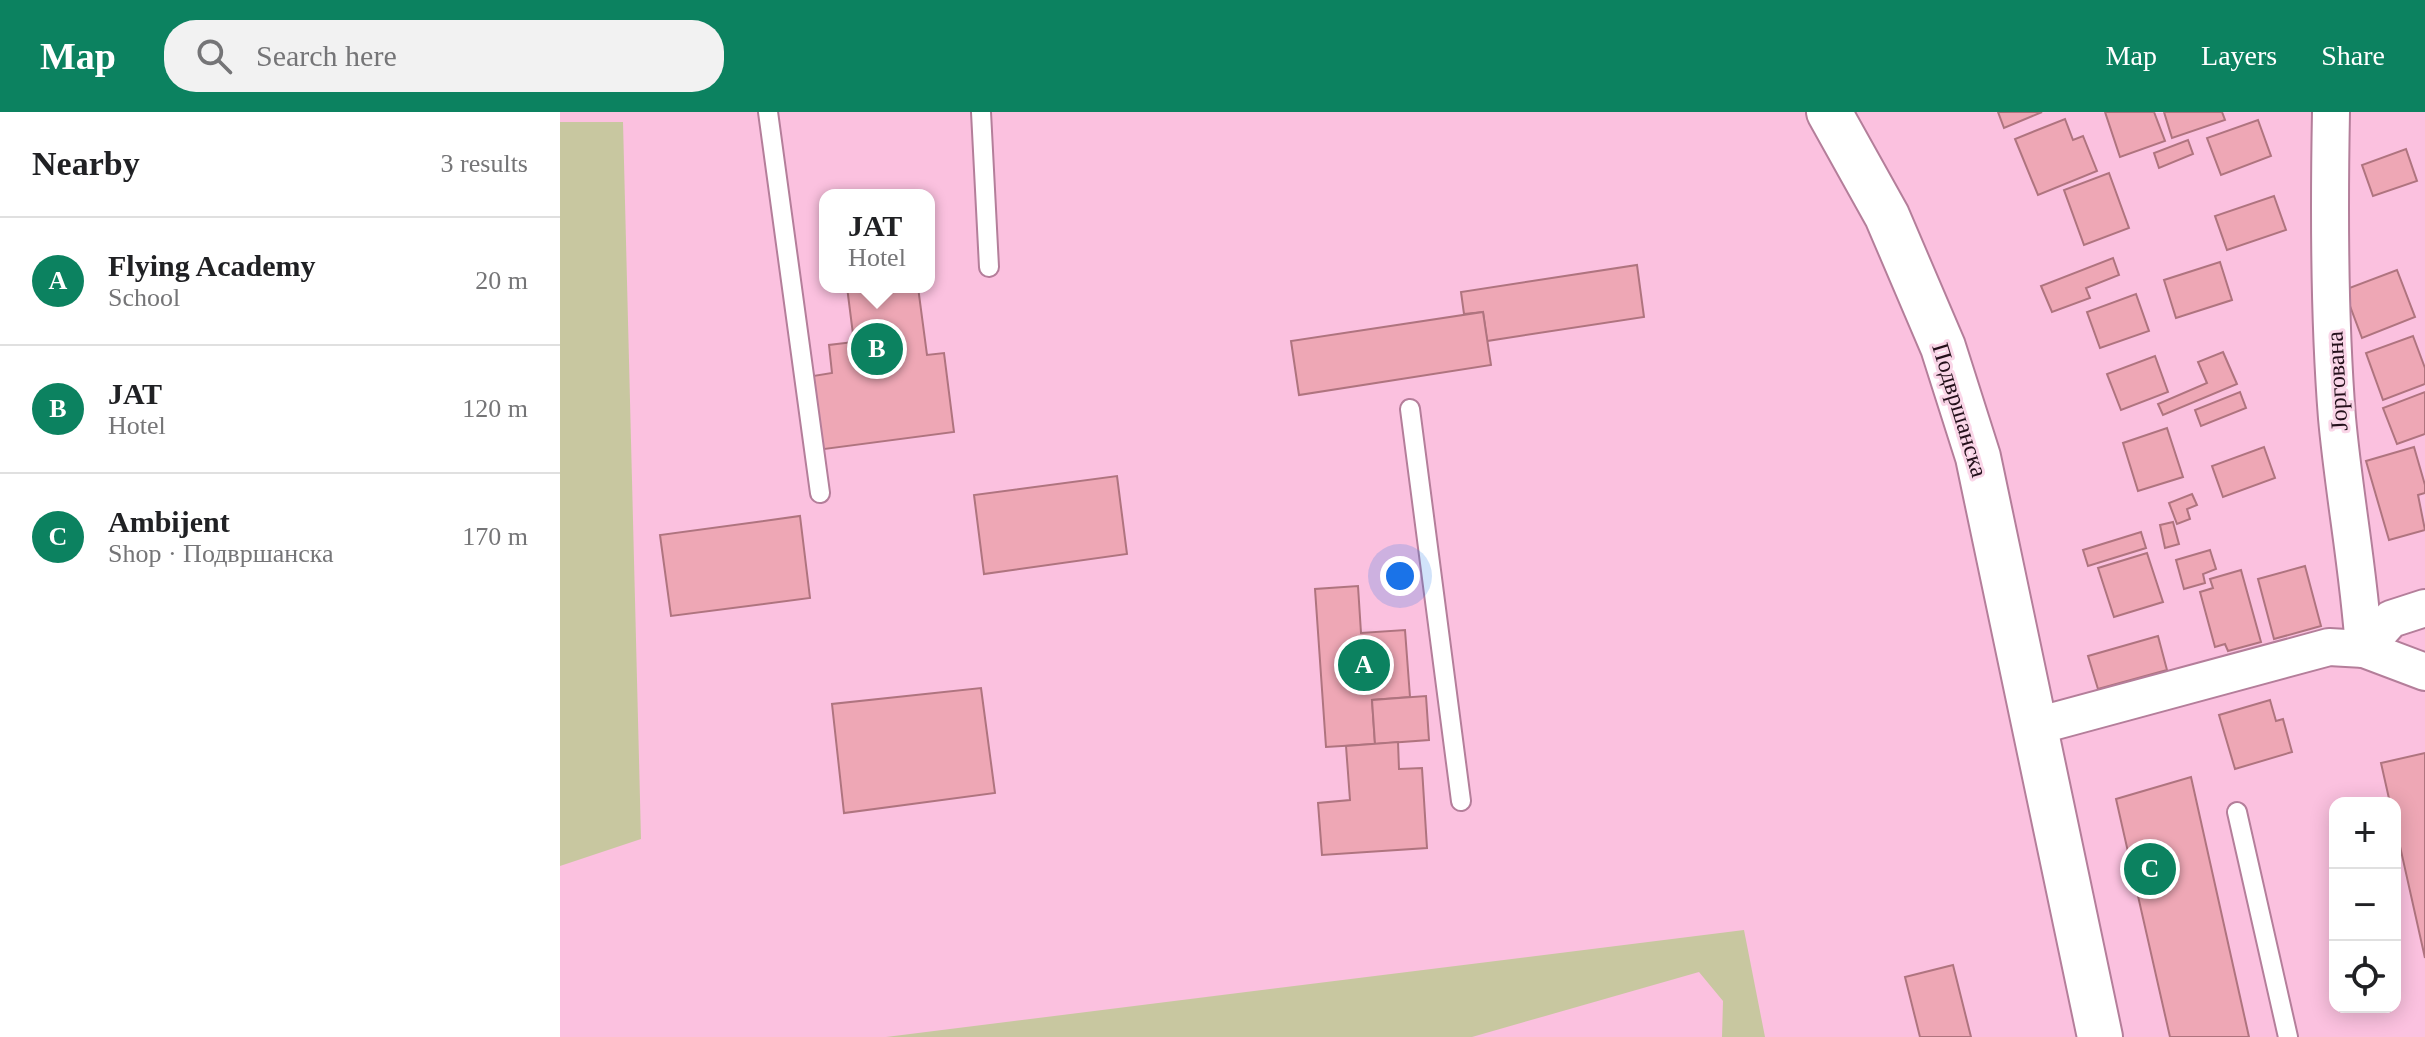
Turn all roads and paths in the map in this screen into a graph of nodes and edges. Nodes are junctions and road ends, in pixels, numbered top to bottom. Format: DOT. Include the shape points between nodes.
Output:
graph roads {
  1 [pos="768,112"];
  2 [pos="981,112"];
  3 [pos="1829,112"];
  4 [pos="2331,112"];
  5 [pos="989,267"];
  6 [pos="1410,409"];
  7 [pos="820,493"];
  8 [pos="2425,586"];
  9 [pos="2425,608"];
  10 [pos="2391,619"];
  11 [pos="2364,649"];
  12 [pos="2425,672"];
  13 [pos="2033,727"];
  14 [pos="1461,801"];
  15 [pos="2237,812"];
  16 [pos="2100,1037"];
  17 [pos="2288,1037"];
  1 -- 7 [label="lane"];
  2 -- 5 [label="lane"];
  3 -- 13 [label="street, Подвршанска" via="1887,216 1943,347 1978,457"];
  4 -- 11 [label="street, Јоргована" via="2337,419"];
  6 -- 14 [label="lane"];
  8 -- 10 [label="street"];
  9 -- 10 [label="street"];
  10 -- 11 [label="street"];
  11 -- 12 [label="street"];
  11 -- 13 [label="street" via="2329,647"];
  13 -- 16 [label="street, Подвршанска"];
  15 -- 17 [label="lane"];
}
